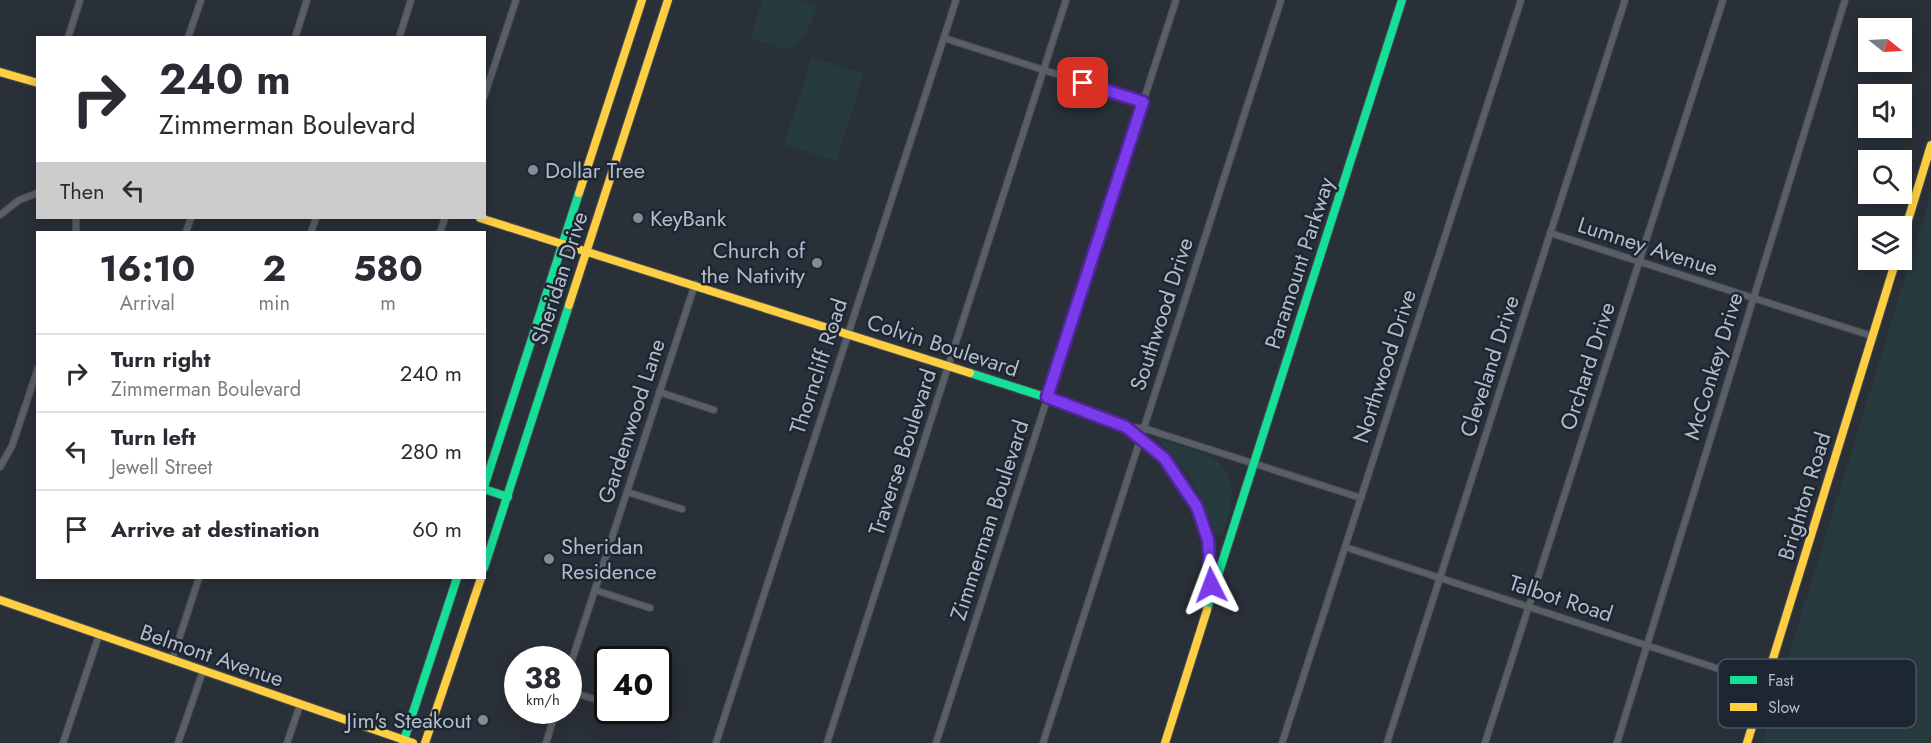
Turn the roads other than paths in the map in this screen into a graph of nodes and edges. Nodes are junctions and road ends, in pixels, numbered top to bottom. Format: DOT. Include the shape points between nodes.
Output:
graph roads {
  1 [pos="80,0"];
  2 [pos="201,0"];
  3 [pos="307,0"];
  4 [pos="411,0"];
  5 [pos="516,0"];
  6 [pos="642,0"];
  7 [pos="668,0"];
  8 [pos="956,0"];
  9 [pos="1066,0"];
  10 [pos="1176,0"];
  11 [pos="1281,0"];
  12 [pos="1402,0"];
  13 [pos="1521,0"];
  14 [pos="1625,0"];
  15 [pos="1723,0"];
  16 [pos="1845,0"];
  17 [pos="69,36"];
  18 [pos="189,36"];
  19 [pos="296,36"];
  20 [pos="400,36"];
  21 [pos="944,38"];
  22 [pos="1044,70"];
  23 [pos="0,72"];
  24 [pos="36,82"];
  25 [pos="486,91"];
  26 [pos="1143,102"];
  27 [pos="1931,146"];
  28 [pos="36,195"];
  29 [pos="0,215"];
  30 [pos="1909,216"];
  31 [pos="483,219"];
  32 [pos="1550,233"];
  33 [pos="564,243"];
  34 [pos="588,250"];
  35 [pos="1639,262"];
  36 [pos="1893,270"];
  37 [pos="695,284"];
  38 [pos="1752,298"];
  39 [pos="848,333"];
  40 [pos="1872,336"];
  41 [pos="948,366"];
  42 [pos="36,374"];
  43 [pos="659,392"];
  44 [pos="1047,397"];
  45 [pos="714,410"];
  46 [pos="1126,427"];
  47 [pos="1143,428"];
  48 [pos="1140,437"];
  49 [pos="1254,463"];
  50 [pos="0,467"];
  51 [pos="486,482"];
  52 [pos="486,489"];
  53 [pos="627,492"];
  54 [pos="508,497"];
  55 [pos="1361,498"];
  56 [pos="682,509"];
  57 [pos="1230,537"];
  58 [pos="1208,540"];
  59 [pos="1345,548"];
  60 [pos="486,562"];
  61 [pos="1440,578"];
  62 [pos="199,579"];
  63 [pos="457,579"];
  64 [pos="481,579"];
  65 [pos="595,590"];
  66 [pos="0,600"];
  67 [pos="1208,606"];
  68 [pos="1529,607"];
  69 [pos="651,608"];
  70 [pos="99,635"];
  71 [pos="577,646"];
  72 [pos="1647,646"];
  73 [pos="1773,659"];
  74 [pos="172,660"];
  75 [pos="1718,669"];
  76 [pos="203,671"];
  77 [pos="300,705"];
  78 [pos="552,724"];
  79 [pos="1752,728"];
  80 [pos="407,742"];
  81 [pos="63,743"];
  82 [pos="178,743"];
  83 [pos="287,743"];
  84 [pos="425,743"];
  85 [pos="546,743"];
  86 [pos="716,743"];
  87 [pos="827,743"];
  88 [pos="936,743"];
  89 [pos="1043,743"];
  90 [pos="1165,743"];
  91 [pos="1282,743"];
  92 [pos="1387,743"];
  93 [pos="1485,743"];
  94 [pos="1617,743"];
  95 [pos="1747,743"];
  1 -- 17 [label="street"];
  2 -- 18 [label="street"];
  3 -- 19 [label="street"];
  4 -- 20 [label="street"];
  5 -- 25 [label="street"];
  6 -- 33 [label="street, Sheridan Drive"];
  7 -- 34 [label="street, Sheridan Drive"];
  8 -- 21 [label="street, Thorncliff Road"];
  9 -- 22 [label="street, Traverse Boulevard"];
  10 -- 26 [label="street, Zimmerman Boulevard"];
  11 -- 47 [label="street, Southwood Drive"];
  12 -- 49 [label="street, Paramount Parkway"];
  13 -- 55 [label="street, Northwood Drive"];
  14 -- 32 [label="street, Cleveland Drive"];
  15 -- 35 [label="street, Orchard Drive"];
  16 -- 38 [label="street, McConkey Drive"];
  21 -- 22 [label="street"];
  21 -- 39 [label="street, Thorncliff Road"];
  22 -- 26 [label="street"];
  22 -- 41 [label="street, Traverse Boulevard"];
  23 -- 24 [label="street"];
  26 -- 44 [label="street, Zimmerman Boulevard"];
  27 -- 30 [label="street"];
  28 -- 29 [label="street" via="19,200"];
  31 -- 33 [label="street, Colvin Boulevard"];
  32 -- 35 [label="street, Lumney Avenue"];
  32 -- 61 [label="street, Cleveland Drive"];
  33 -- 34 [label="street, Colvin Boulevard"];
  33 -- 51 [label="street, Sheridan Drive"];
  34 -- 37 [label="street, Colvin Boulevard"];
  34 -- 54 [label="street, Sheridan Drive"];
  35 -- 38 [label="street, Lumney Avenue"];
  35 -- 68 [label="street, Orchard Drive"];
  36 -- 40 [label="street, Brighton Road"];
  37 -- 39 [label="street, Colvin Boulevard"];
  37 -- 43 [label="street, Gardenwood Lane"];
  38 -- 40 [label="street, Lumney Avenue"];
  38 -- 72 [label="street, McConkey Drive"];
  39 -- 41 [label="street, Colvin Boulevard"];
  39 -- 86 [label="street, Thorncliff Road"];
  40 -- 73 [label="street, Brighton Road"];
  41 -- 44 [label="street, Colvin Boulevard"];
  41 -- 87 [label="street, Traverse Boulevard"];
  42 -- 50 [label="street" via="12,446"];
  43 -- 45 [label="street"];
  43 -- 53 [label="street, Gardenwood Lane"];
  44 -- 46 [label="street, Colvin Boulevard"];
  44 -- 88 [label="street, Zimmerman Boulevard"];
  46 -- 47 [label="street"];
  46 -- 48 [label="street, Colvin Boulevard"];
  47 -- 48 [label="street, Southwood Drive"];
  47 -- 49 [label="street"];
  48 -- 58 [label="street, Colvin Boulevard" via="1164,458 1197,507"];
  48 -- 89 [label="street, Southwood Drive"];
  49 -- 55 [label="street"];
  49 -- 57 [label="street, Paramount Parkway"];
  52 -- 54 [label="street"];
  53 -- 56 [label="street"];
  53 -- 65 [label="street, Gardenwood Lane"];
  54 -- 60 [label="street, Sheridan Drive"];
  55 -- 59 [label="street, Northwood Drive"];
  57 -- 58 [label="street" via="1219,543"];
  57 -- 67 [label="street, Paramount Parkway"];
  58 -- 67 [label="street, Colvin Boulevard"];
  59 -- 61 [label="street, Talbot Road"];
  59 -- 91 [label="street, Northwood Drive"];
  61 -- 68 [label="street, Talbot Road"];
  61 -- 92 [label="street, Cleveland Drive"];
  62 -- 74 [label="street"];
  63 -- 80 [label="street"];
  64 -- 84 [label="street"];
  65 -- 69 [label="street"];
  65 -- 71 [label="street, Gardenwood Lane"];
  66 -- 70 [label="street, Belmont Avenue"];
  67 -- 90 [label="street, Colvin Boulevard"];
  68 -- 72 [label="street, Talbot Road"];
  68 -- 93 [label="street, Orchard Drive"];
  70 -- 74 [label="street, Belmont Avenue"];
  70 -- 81 [label="street"];
  72 -- 75 [label="street, Talbot Road"];
  72 -- 94 [label="street, McConkey Drive"];
  74 -- 76 [label="street, Belmont Avenue"];
  76 -- 77 [label="street, Belmont Avenue"];
  76 -- 82 [label="street"];
  77 -- 80 [label="street, Belmont Avenue"];
  77 -- 83 [label="street"];
  78 -- 85 [label="street"];
  79 -- 95 [label="street, Brighton Road"];
}
